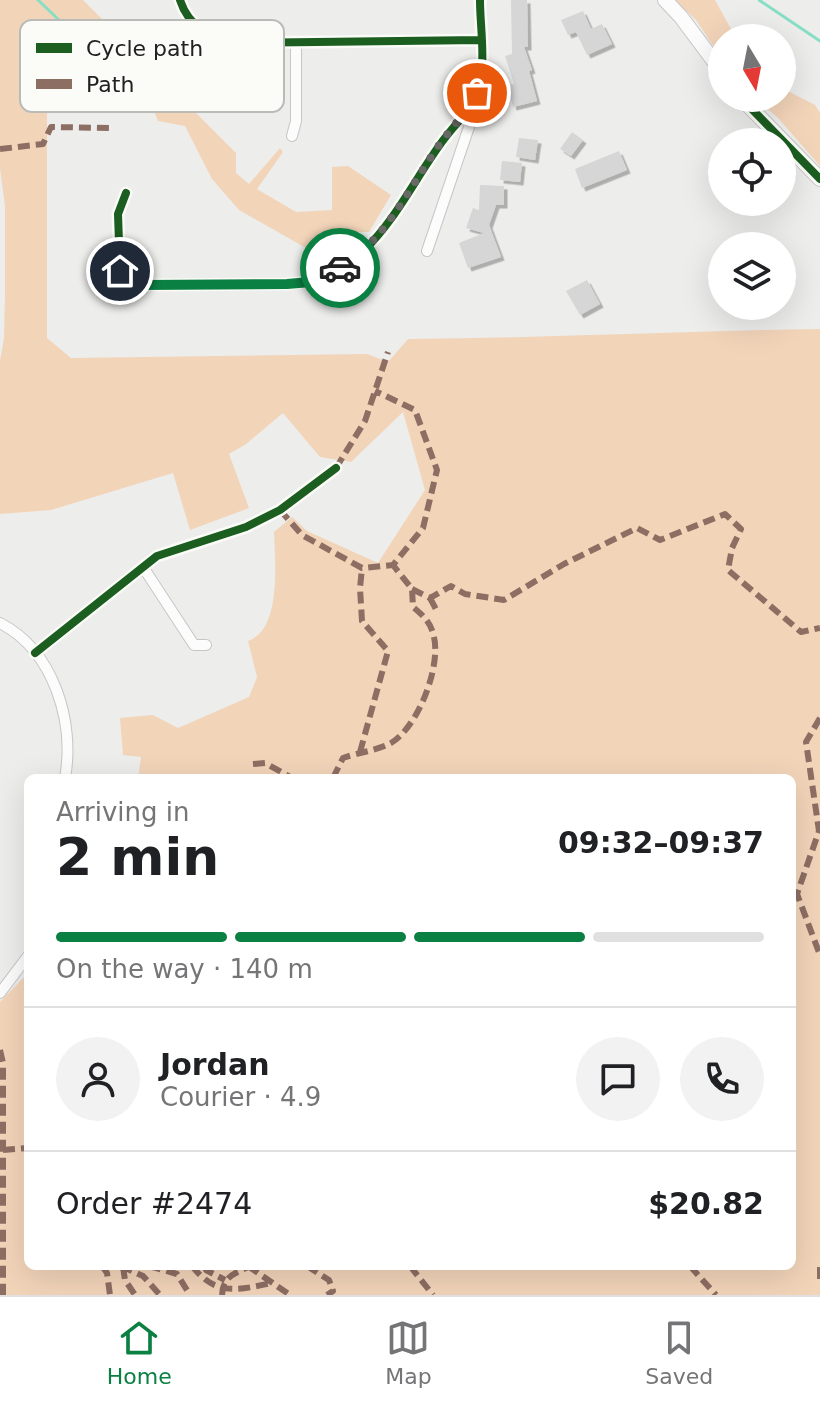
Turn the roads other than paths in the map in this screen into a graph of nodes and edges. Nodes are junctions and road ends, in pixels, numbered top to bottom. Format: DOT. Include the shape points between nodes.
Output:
graph roads {
  1 [pos="180,0"];
  2 [pos="480,0"];
  3 [pos="665,0"];
  4 [pos="192,20"];
  5 [pos="481,40"];
  6 [pos="284,43"];
  7 [pos="296,43"];
  8 [pos="708,53"];
  9 [pos="470,107"];
  10 [pos="755,112"];
  11 [pos="292,136"];
  12 [pos="820,179"];
  13 [pos="126,193"];
  14 [pos="427,251"];
  15 [pos="336,468"];
  16 [pos="143,567"];
  17 [pos="0,623"];
  18 [pos="196,649"];
  19 [pos="35,653"];
  20 [pos="65,774"];
  21 [pos="24,961"];
  22 [pos="0,993"];
  1 -- 4 [label="street"];
  2 -- 5 [label="street"];
  3 -- 8 [label="street"];
  5 -- 7 [label="street"];
  5 -- 9 [label="street" via="481,77"];
  6 -- 7 [label="street"];
  7 -- 11 [label="street"];
  9 -- 13 [label="street" via="386,229 350,262 311,282 141,285 127,280 120,271 118,214"];
  9 -- 14 [label="street" via="469,127"];
  10 -- 12 [label="street"];
  15 -- 16 [label="street" via="280,510 246,527 157,556"];
  16 -- 18 [label="street"];
  16 -- 19 [label="street"];
  17 -- 19 [label="street"];
  19 -- 20 [label="street" via="66,719"];
  21 -- 22 [label="street"];
}
